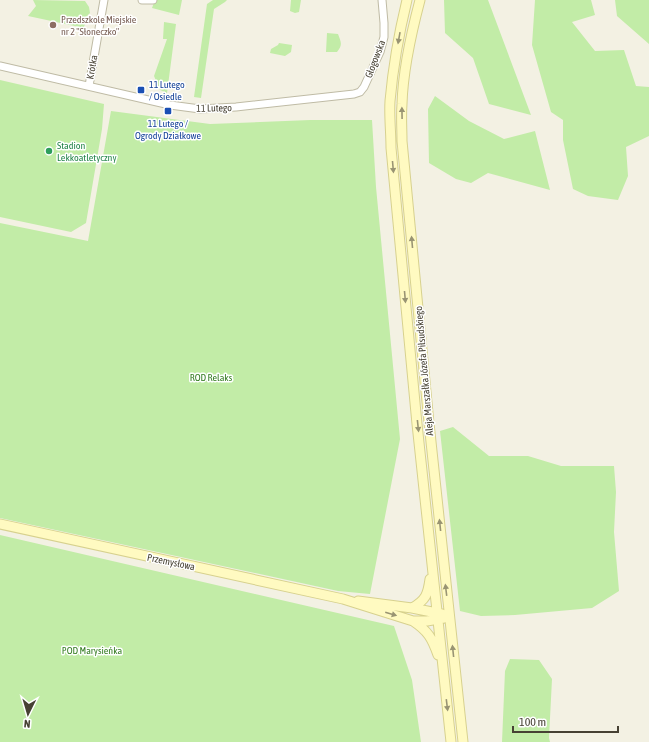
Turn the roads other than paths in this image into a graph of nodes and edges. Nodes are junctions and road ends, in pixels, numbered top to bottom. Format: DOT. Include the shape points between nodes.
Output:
graph roads {
  1 [pos="104,0"];
  2 [pos="142,0"];
  3 [pos="153,0"];
  4 [pos="382,0"];
  5 [pos="407,0"];
  6 [pos="420,0"];
  7 [pos="0,66"];
  8 [pos="89,86"];
  9 [pos="360,92"];
  10 [pos="0,524"];
  11 [pos="432,564"];
  12 [pos="343,599"];
  13 [pos="412,608"];
  14 [pos="438,615"];
  15 [pos="449,617"];
  16 [pos="413,621"];
  17 [pos="443,667"];
  18 [pos="451,742"];
  19 [pos="462,742"];
  1 -- 8 [label="street, Krótka"];
  2 -- 3 [label="street"];
  4 -- 9 [label="street, Głogowska" via="383,41"];
  5 -- 11 [label="main road, Aleja Marszałka Józefa Piłsudskiego, one-way" via="395,59 390,102 391,148"];
  15 -- 6 [label="main road, Aleja Marszałka Józefa Piłsudskiego, one-way" via="402,141 405,66"];
  7 -- 8 [label="street, 11 Lutego"];
  8 -- 9 [label="street, 11 Lutego" via="170,105 200,109"];
  10 -- 12 [label="main road, Przemysłowa"];
  11 -- 13 [label="main road" via="426,596"];
  11 -- 14 [label="main road, Aleja Marszałka Józefa Piłsudskiego"];
  12 -- 13 [label="main road, Przemysłowa"];
  12 -- 16 [label="main road, Przemysłowa, one-way"];
  13 -- 14 [label="main road, Przemysłowa"];
  14 -- 15 [label="main road, Przemysłowa"];
  14 -- 16 [label="main road, Przemysłowa" via="427,621"];
  14 -- 17 [label="main road, Aleja Marszałka Józefa Piłsudskiego"];
  19 -- 15 [label="main road, Aleja Marszałka Józefa Piłsudskiego, one-way"];
  16 -- 17 [label="main road" via="424,628 430,636"];
  17 -- 18 [label="main road, Aleja Marszałka Józefa Piłsudskiego, one-way"];
}
